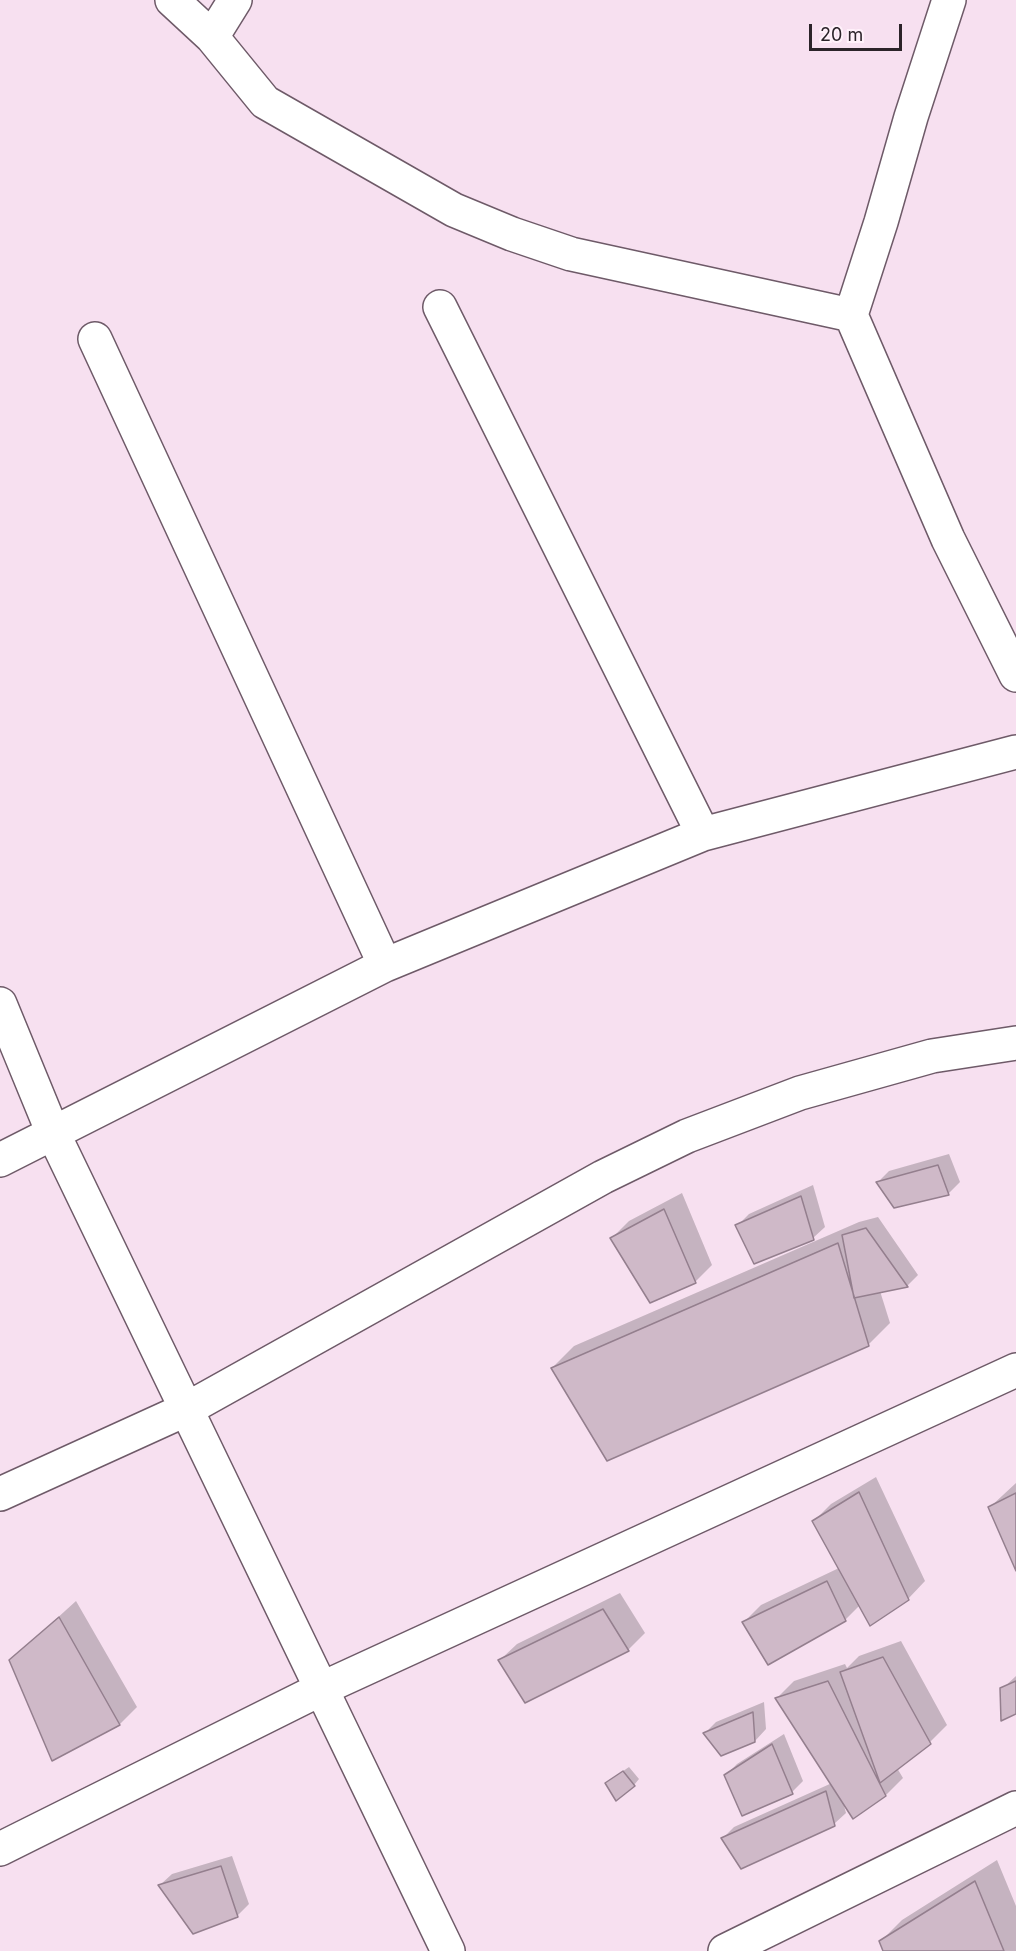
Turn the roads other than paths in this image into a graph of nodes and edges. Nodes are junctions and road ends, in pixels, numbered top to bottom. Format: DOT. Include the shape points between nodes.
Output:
graph roads {
  1 [pos="172,0"];
  2 [pos="235,0"];
  3 [pos="950,0"];
  4 [pos="212,37"];
  5 [pos="440,307"];
  6 [pos="851,315"];
  7 [pos="95,339"];
  8 [pos="1016,675"];
  9 [pos="1016,752"];
  10 [pos="703,834"];
  11 [pos="385,965"];
  12 [pos="0,1004"];
  13 [pos="1016,1043"];
  14 [pos="53,1133"];
  15 [pos="0,1160"];
  16 [pos="1016,1370"];
  17 [pos="187,1409"];
  18 [pos="0,1494"];
  19 [pos="323,1688"];
  20 [pos="1016,1808"];
  21 [pos="0,1849"];
  22 [pos="448,1951"];
  23 [pos="725,1951"];
  1 -- 4 [label="street"];
  2 -- 4 [label="street"];
  3 -- 6 [label="street"];
  4 -- 6 [label="street" via="265,102 454,210 571,254"];
  5 -- 10 [label="street"];
  6 -- 8 [label="street" via="948,539"];
  7 -- 11 [label="street"];
  9 -- 10 [label="street"];
  10 -- 11 [label="street"];
  11 -- 14 [label="street"];
  12 -- 14 [label="street"];
  13 -- 17 [label="street" via="932,1056 800,1093 687,1136 603,1177"];
  14 -- 15 [label="street"];
  14 -- 17 [label="street"];
  16 -- 19 [label="street"];
  17 -- 18 [label="street"];
  17 -- 19 [label="street"];
  19 -- 21 [label="street"];
  19 -- 22 [label="street"];
  20 -- 23 [label="street"];
}
